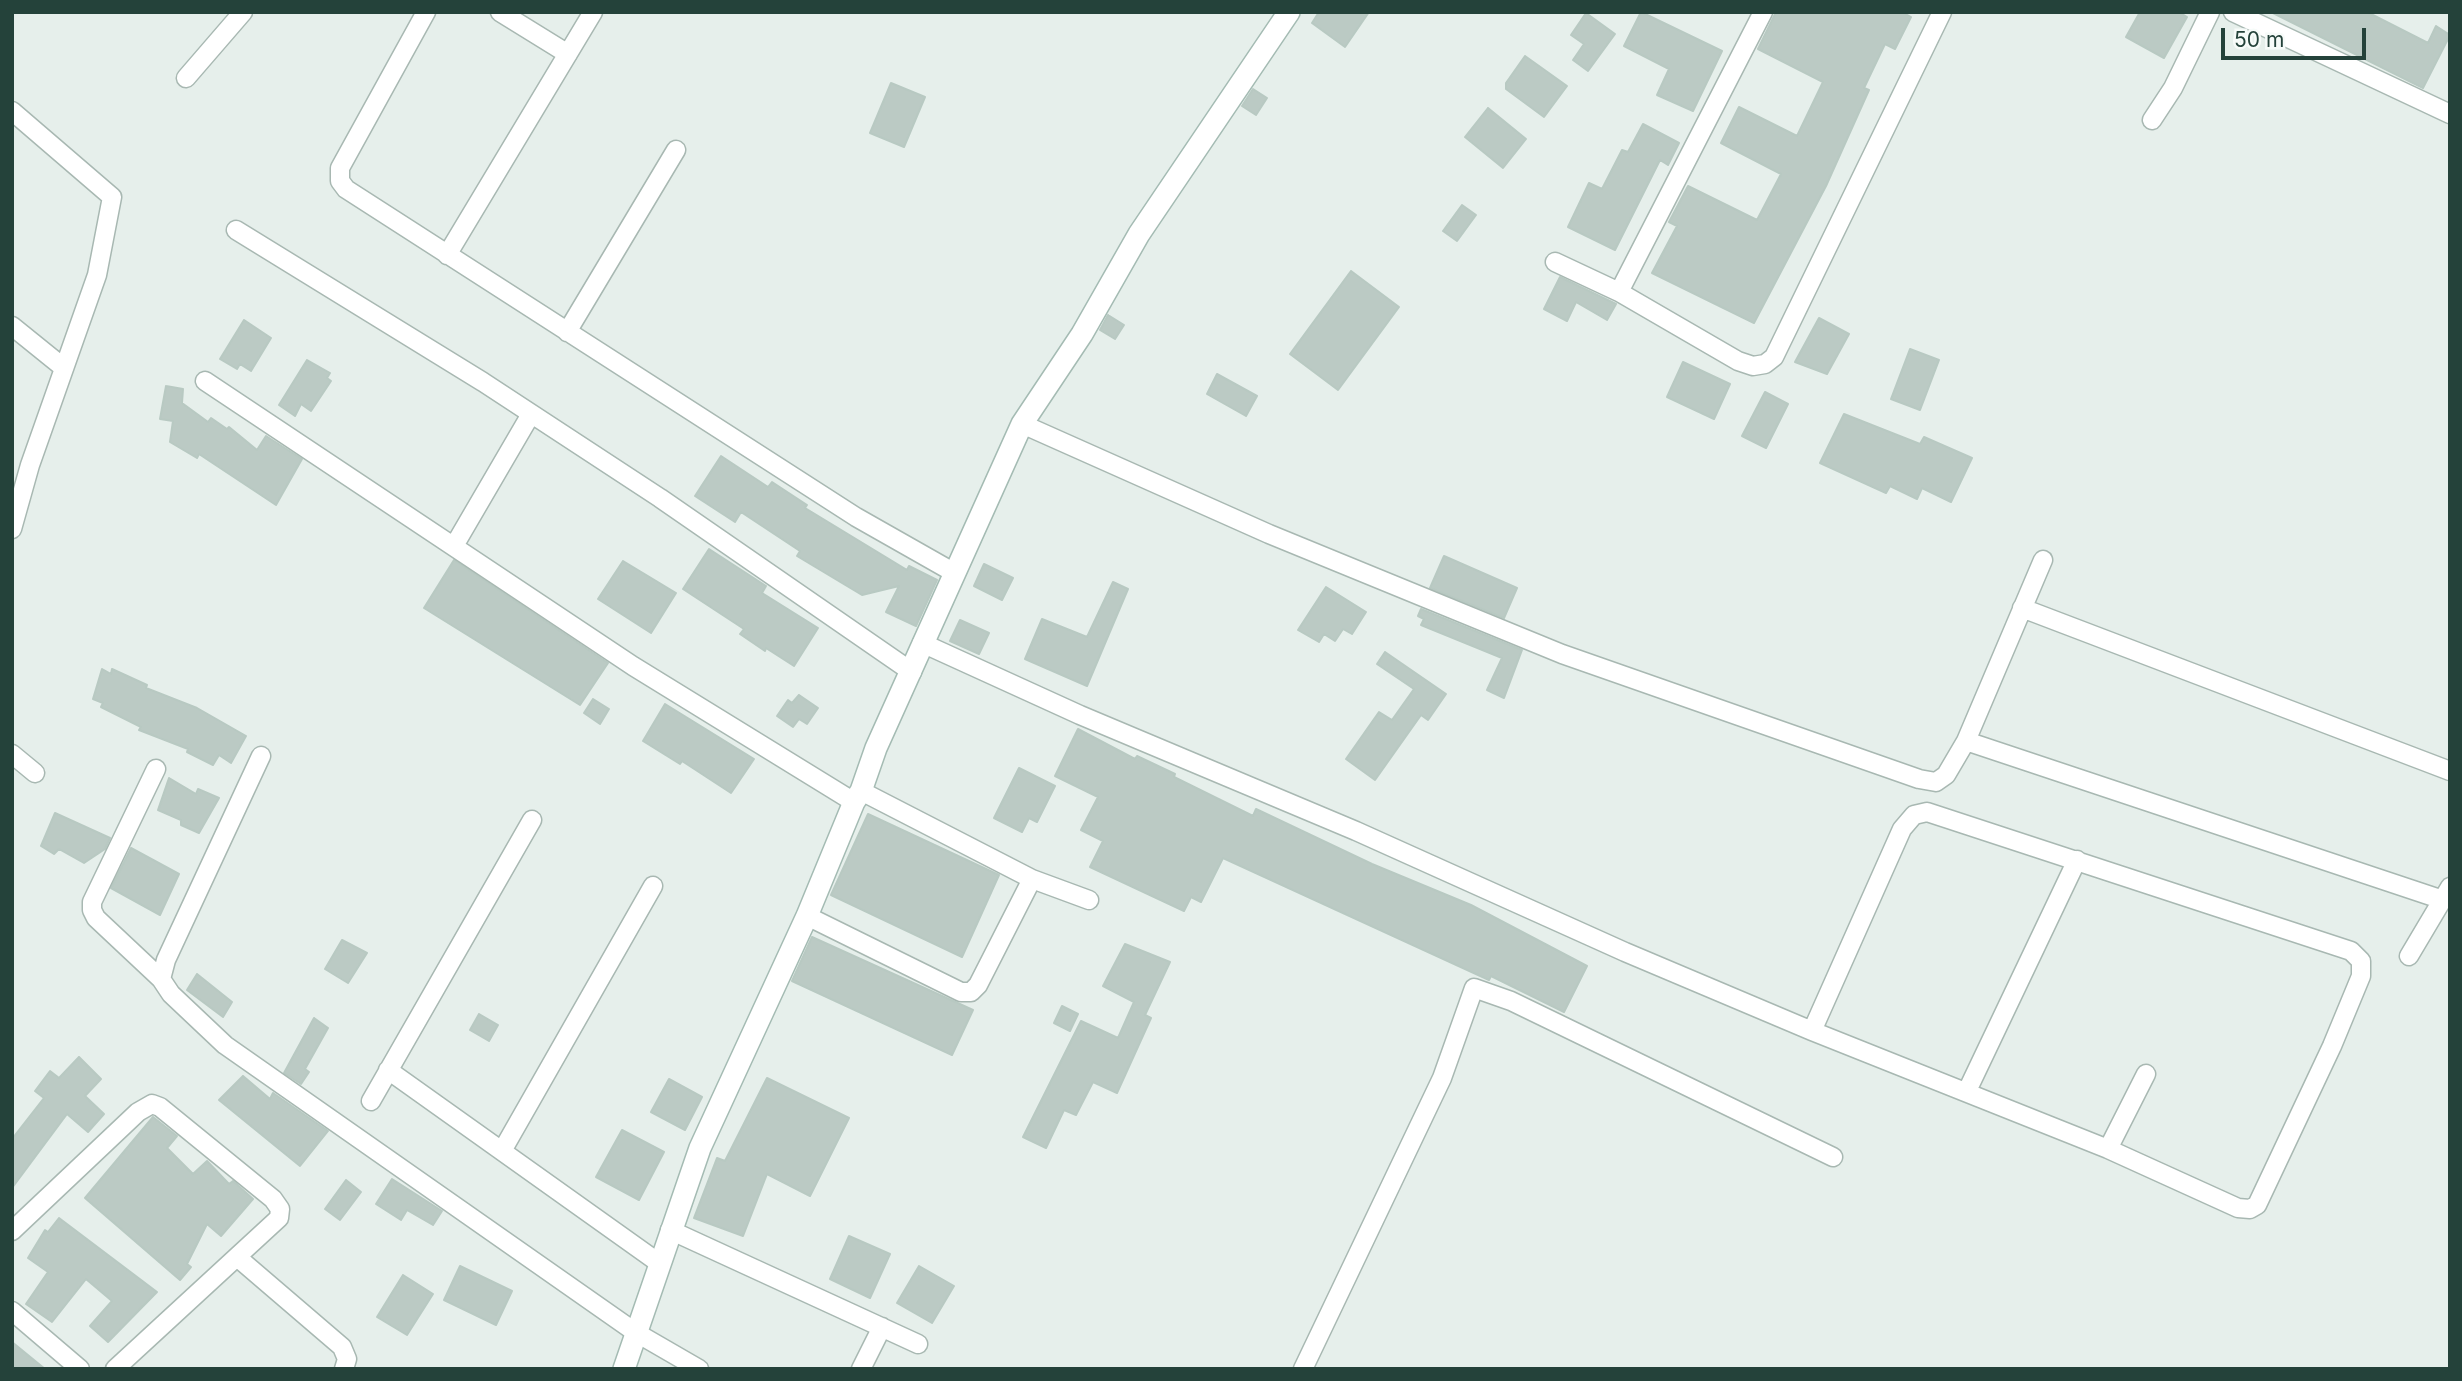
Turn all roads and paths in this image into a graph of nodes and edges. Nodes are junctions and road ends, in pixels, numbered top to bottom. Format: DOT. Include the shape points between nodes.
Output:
graph roads {
  1 [pos="243,12"];
  2 [pos="426,12"];
  3 [pos="500,12"];
  4 [pos="593,12"];
  5 [pos="1289,12"];
  6 [pos="1763,12"];
  7 [pos="1942,12"];
  8 [pos="2210,12"];
  9 [pos="2233,12"];
  10 [pos="568,54"];
  11 [pos="186,78"];
  12 [pos="12,111"];
  13 [pos="2450,114"];
  14 [pos="2152,120"];
  15 [pos="676,150"];
  16 [pos="236,230"];
  17 [pos="447,255"];
  18 [pos="1555,262"];
  19 [pos="1619,292"];
  20 [pos="12,326"];
  21 [pos="567,332"];
  22 [pos="64,368"];
  23 [pos="205,381"];
  24 [pos="531,414"];
  25 [pos="1022,424"];
  26 [pos="12,529"];
  27 [pos="454,546"];
  28 [pos="2043,560"];
  29 [pos="953,572"];
  30 [pos="2022,608"];
  31 [pos="922,643"];
  32 [pos="912,672"];
  33 [pos="1966,741"];
  34 [pos="12,754"];
  35 [pos="261,756"];
  36 [pos="156,769"];
  37 [pos="2450,771"];
  38 [pos="35,773"];
  39 [pos="857,796"];
  40 [pos="532,820"];
  41 [pos="2077,860"];
  42 [pos="1031,879"];
  43 [pos="653,886"];
  44 [pos="2446,894"];
  45 [pos="1089,900"];
  46 [pos="807,916"];
  47 [pos="2409,956"];
  48 [pos="161,979"];
  49 [pos="1812,1031"];
  50 [pos="388,1070"];
  51 [pos="2146,1074"];
  52 [pos="1967,1091"];
  53 [pos="371,1101"];
  54 [pos="2108,1149"];
  55 [pos="502,1151"];
  56 [pos="1833,1157"];
  57 [pos="670,1230"];
  58 [pos="12,1231"];
  59 [pos="237,1257"];
  60 [pos="659,1263"];
  61 [pos="12,1311"];
  62 [pos="882,1327"];
  63 [pos="635,1332"];
  64 [pos="918,1344"];
  65 [pos="80,1369"];
  66 [pos="115,1369"];
  67 [pos="344,1369"];
  68 [pos="624,1369"];
  69 [pos="699,1369"];
  70 [pos="861,1369"];
  71 [pos="1303,1369"];
  1 -- 11 [label="street"];
  2 -- 17 [label="street" via="339,175 346,189"];
  3 -- 10 [label="street"];
  4 -- 10 [label="street"];
  5 -- 25 [label="main road" via="1139,233 1082,334"];
  6 -- 19 [label="street"];
  7 -- 19 [label="street" via="1774,357 1753,366 1738,361"];
  8 -- 14 [label="street"];
  9 -- 13 [label="street"];
  10 -- 17 [label="street"];
  12 -- 22 [label="street" via="112,197 97,275"];
  15 -- 21 [label="street"];
  16 -- 24 [label="street"];
  17 -- 21 [label="street"];
  18 -- 19 [label="street"];
  20 -- 22 [label="street"];
  21 -- 29 [label="street" via="906,548"];
  22 -- 26 [label="street"];
  23 -- 27 [label="street"];
  24 -- 27 [label="street"];
  24 -- 32 [label="street"];
  25 -- 29 [label="main road"];
  25 -- 33 [label="street" via="1269,534 1562,654 1920,779 1936,782 1947,775"];
  27 -- 39 [label="street" via="633,666"];
  28 -- 30 [label="street"];
  29 -- 31 [label="main road"];
  30 -- 33 [label="street"];
  30 -- 37 [label="street"];
  31 -- 32 [label="main road"];
  31 -- 49 [label="street"];
  32 -- 39 [label="main road"];
  33 -- 44 [label="street"];
  34 -- 38 [label="street"];
  35 -- 48 [label="street"];
  36 -- 48 [label="street" via="92,910"];
  39 -- 42 [label="street"];
  39 -- 46 [label="main road"];
  40 -- 50 [label="street"];
  41 -- 49 [label="street" via="1927,812 1914,815 1902,829"];
  41 -- 52 [label="street"];
  41 -- 54 [label="street" via="2351,951 2361,961 2361,976 2332,1046 2257,1205 2238,1208"];
  42 -- 45 [label="street"];
  42 -- 46 [label="street" via="971,992 961,992"];
  43 -- 55 [label="street"];
  44 -- 47 [label="street"];
  46 -- 57 [label="main road" via="700,1148"];
  48 -- 63 [label="street" via="225,1045"];
  49 -- 52 [label="street"];
  50 -- 53 [label="street"];
  50 -- 55 [label="street"];
  51 -- 54 [label="street"];
  52 -- 54 [label="street"];
  55 -- 60 [label="street"];
  56 -- 71 [label="street" via="1511,1001 1474,988 1441,1078"];
  57 -- 60 [label="main road"];
  57 -- 62 [label="street"];
  58 -- 59 [label="street" via="152,1104 280,1209 279,1218"];
  59 -- 66 [label="street"];
  59 -- 67 [label="street" via="342,1347 347,1359"];
  60 -- 63 [label="main road"];
  61 -- 65 [label="street"];
  62 -- 64 [label="street"];
  62 -- 70 [label="street"];
  63 -- 68 [label="main road"];
  63 -- 69 [label="street"];
}
